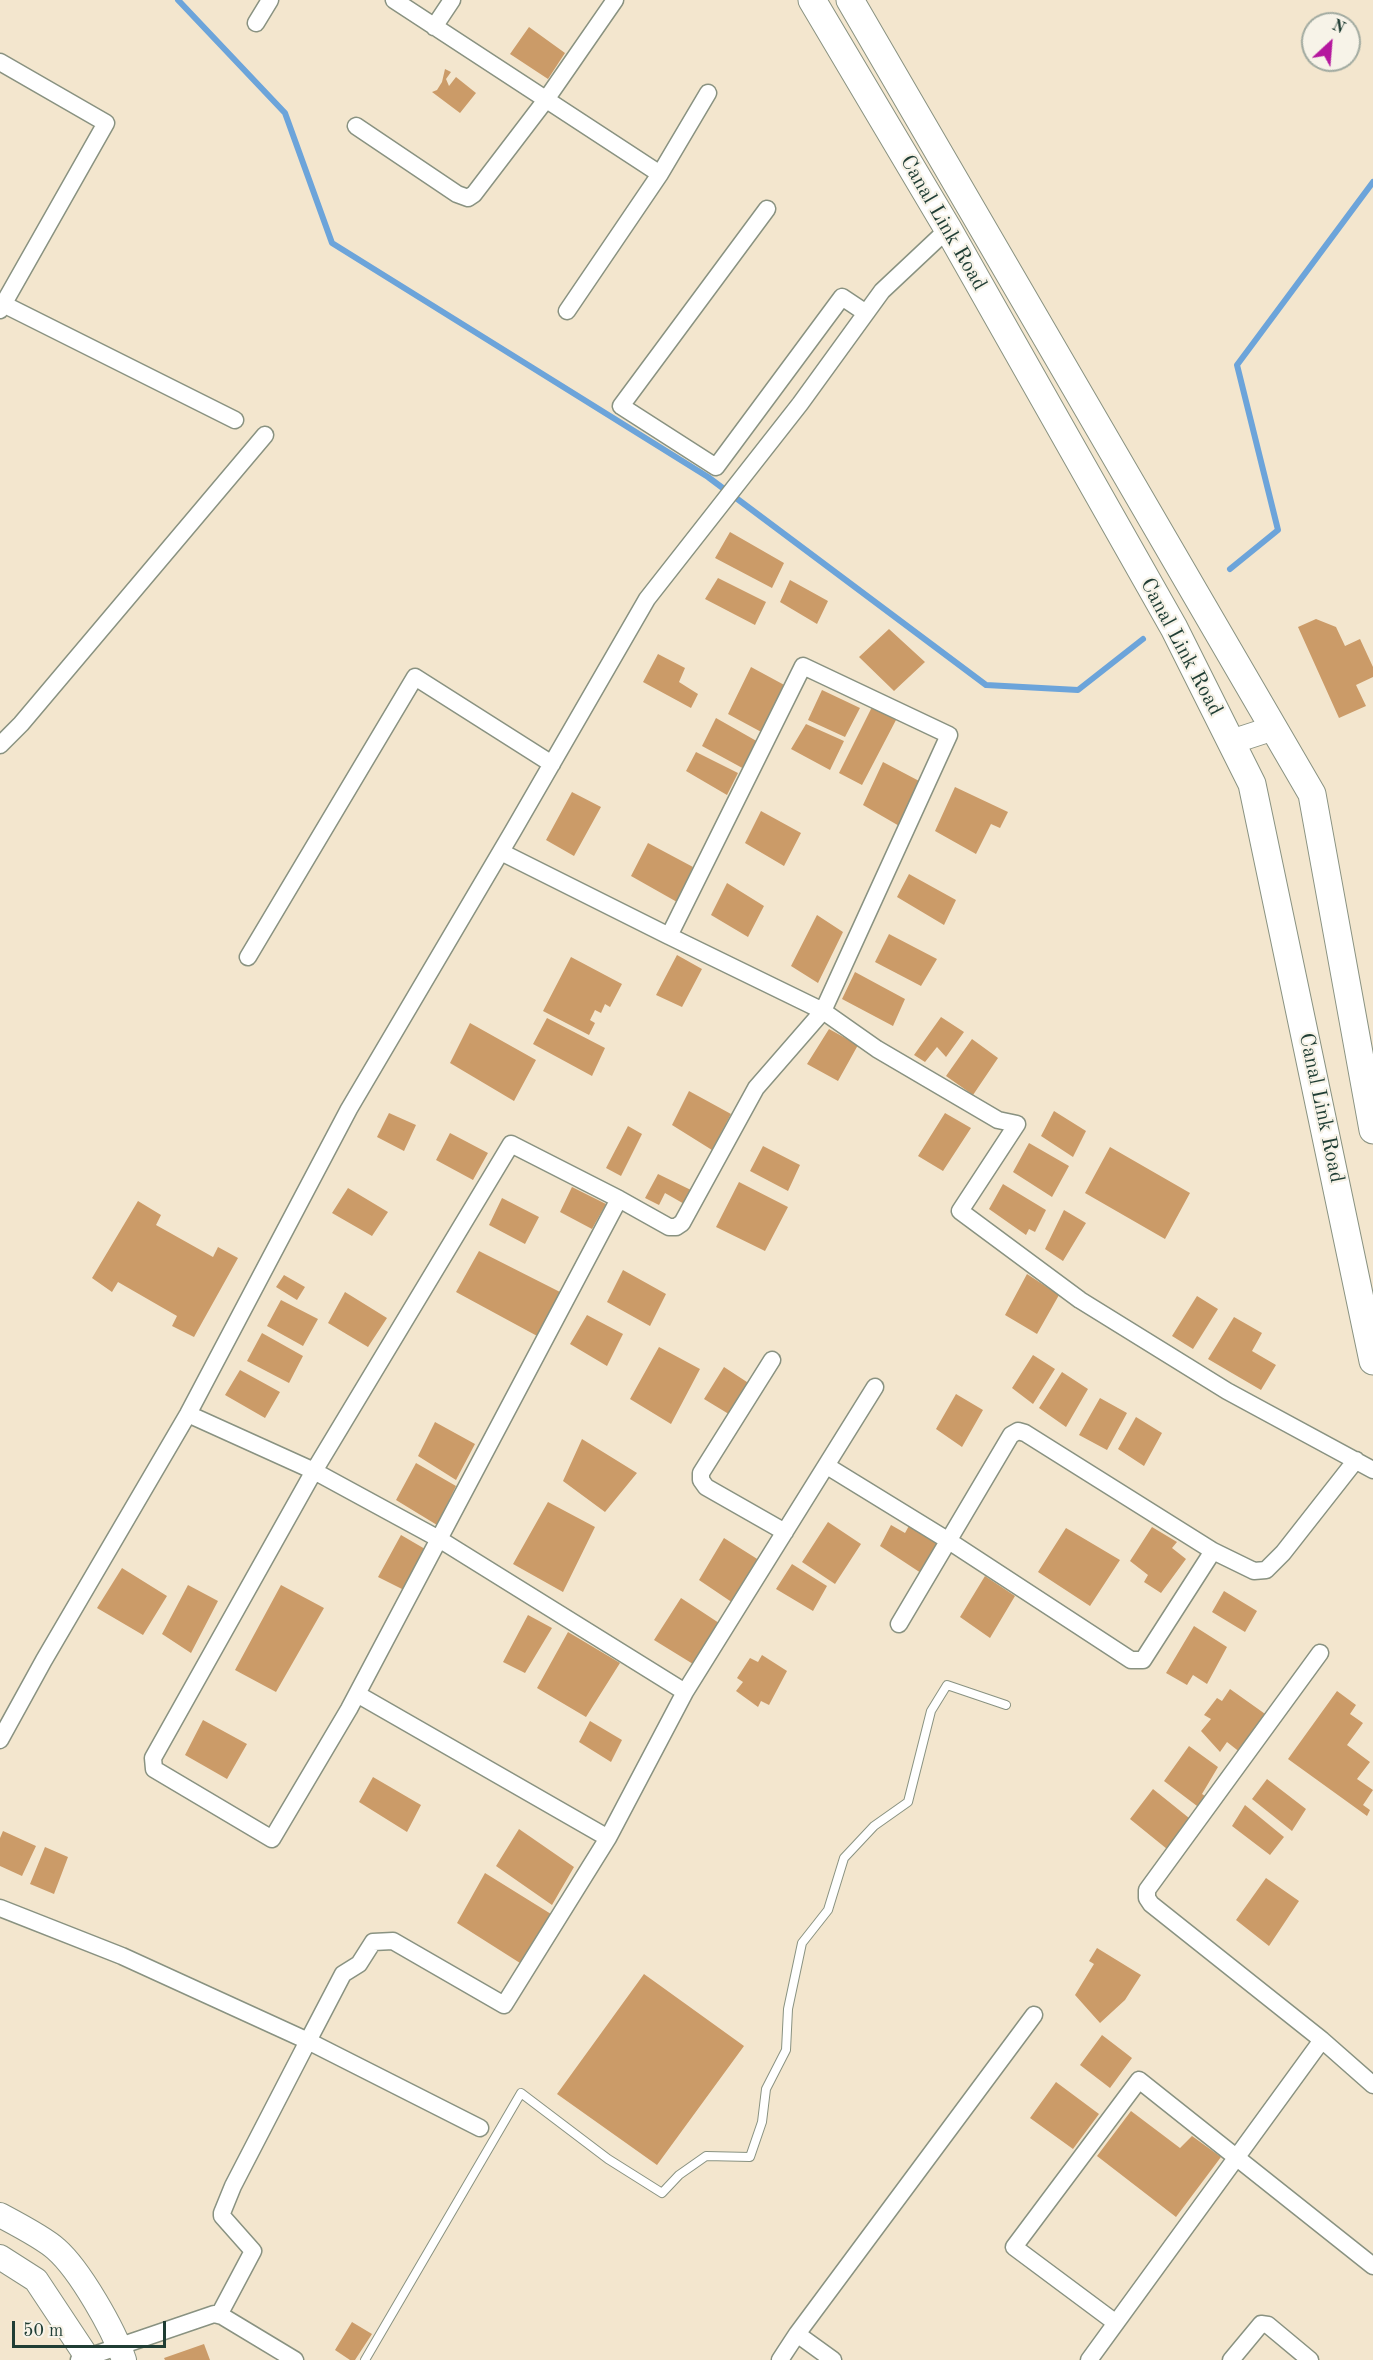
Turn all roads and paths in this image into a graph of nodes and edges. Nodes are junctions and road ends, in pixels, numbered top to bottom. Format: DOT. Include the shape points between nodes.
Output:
graph roads {
  1 [pos="270,0"];
  2 [pos="394,0"];
  3 [pos="452,0"];
  4 [pos="615,0"];
  5 [pos="812,0"];
  6 [pos="850,0"];
  7 [pos="256,23"];
  8 [pos="434,27"];
  9 [pos="0,62"];
  10 [pos="708,93"];
  11 [pos="544,101"];
  12 [pos="356,126"];
  13 [pos="660,174"];
  14 [pos="767,209"];
  15 [pos="948,229"];
  16 [pos="2,307"];
  17 [pos="567,311"];
  18 [pos="866,313"];
  19 [pos="235,420"];
  20 [pos="265,435"];
  21 [pos="728,451"];
  22 [pos="750,467"];
  23 [pos="1274,728"];
  24 [pos="1230,742"];
  25 [pos="0,745"];
  26 [pos="552,764"];
  27 [pos="501,852"];
  28 [pos="669,936"];
  29 [pos="248,957"];
  30 [pos="823,1011"];
  31 [pos="1373,1130"];
  32 [pos="619,1199"];
  33 [pos="772,1360"];
  34 [pos="1373,1361"];
  35 [pos="875,1387"];
  36 [pos="188,1414"];
  37 [pos="1356,1460"];
  38 [pos="827,1466"];
  39 [pos="1373,1470"];
  40 [pos="314,1472"];
  41 [pos="785,1532"];
  42 [pos="439,1539"];
  43 [pos="949,1541"];
  44 [pos="1213,1551"];
  45 [pos="900,1624"];
  46 [pos="1320,1653"];
  47 [pos="685,1692"];
  48 [pos="357,1694"];
  49 [pos="1006,1705"];
  50 [pos="0,1740"];
  51 [pos="608,1838"];
  52 [pos="0,1908"];
  53 [pos="1034,2015"];
  54 [pos="1322,2040"];
  55 [pos="308,2041"];
  56 [pos="1373,2085"];
  57 [pos="480,2128"];
  58 [pos="1236,2158"];
  59 [pos="0,2216"];
  60 [pos="0,2257"];
  61 [pos="1373,2266"];
  62 [pos="219,2315"];
  63 [pos="1116,2323"];
  64 [pos="798,2334"];
  65 [pos="122,2353"];
  66 [pos="85,2359"];
  67 [pos="295,2360"];
  68 [pos="365,2360"];
  69 [pos="780,2360"];
  70 [pos="833,2360"];
  71 [pos="1089,2360"];
  72 [pos="1231,2360"];
  73 [pos="1310,2360"];
  1 -- 7 [label="street"];
  2 -- 8 [label="street"];
  3 -- 8 [label="street"];
  4 -- 11 [label="street"];
  5 -- 15 [label="main road, Canal Link Road"];
  6 -- 23 [label="main road, Canal Link Road"];
  8 -- 11 [label="street"];
  9 -- 16 [label="street" via="106,123"];
  10 -- 13 [label="street"];
  11 -- 12 [label="street" via="468,198"];
  11 -- 13 [label="street"];
  13 -- 17 [label="street"];
  14 -- 21 [label="street" via="621,406 716,467"];
  15 -- 18 [label="street" via="882,291"];
  15 -- 24 [label="main road, Canal Link Road" via="1174,628"];
  16 -- 19 [label="street"];
  18 -- 21 [label="street" via="842,297"];
  18 -- 22 [label="street"];
  20 -- 25 [label="street"];
  21 -- 22 [label="street"];
  22 -- 26 [label="street" via="647,599"];
  23 -- 24 [label="main road"];
  23 -- 31 [label="main road, Canal Link Road" via="1312,795"];
  24 -- 34 [label="main road, Canal Link Road" via="1252,784"];
  26 -- 27 [label="street"];
  26 -- 29 [label="street" via="415,677"];
  27 -- 28 [label="street"];
  27 -- 36 [label="street" via="349,1109"];
  28 -- 30 [label="street"];
  28 -- 30 [label="street" via="803,666 950,735"];
  30 -- 32 [label="street" via="756,1088 682,1223 669,1227"];
  30 -- 37 [label="street" via="877,1049 998,1120 1017,1124 960,1211 1080,1300 1227,1391"];
  32 -- 40 [label="street" via="511,1144"];
  32 -- 42 [label="street"];
  33 -- 41 [label="street" via="701,1473 701,1480 706,1487"];
  35 -- 38 [label="street"];
  36 -- 40 [label="street"];
  36 -- 50 [label="street"];
  37 -- 39 [label="street"];
  37 -- 44 [label="street" via="1266,1570 1254,1571"];
  38 -- 41 [label="street"];
  38 -- 43 [label="street"];
  40 -- 42 [label="street"];
  40 -- 48 [label="street" via="153,1758 154,1769 272,1839"];
  41 -- 47 [label="street"];
  42 -- 47 [label="street"];
  42 -- 48 [label="street"];
  43 -- 44 [label="street" via="1137,1661 1143,1660"];
  43 -- 44 [label="street" via="1011,1435 1018,1431"];
  43 -- 45 [label="street"];
  46 -- 54 [label="street" via="1147,1890 1147,1898"];
  47 -- 51 [label="street"];
  48 -- 51 [label="street"];
  49 -- 68 [label="lane" via="947,1685 931,1711 908,1803 874,1826 844,1858 828,1910 802,1943 788,2009 786,2050 766,2089 762,2122 750,2157 706,2156 662,2193 608,2159 521,2093"];
  51 -- 55 [label="street" via="504,2005 393,1941 373,1942 359,1964 343,1974"];
  52 -- 55 [label="street" via="122,1956"];
  53 -- 64 [label="street"];
  54 -- 56 [label="street"];
  54 -- 58 [label="street"];
  55 -- 57 [label="street"];
  55 -- 62 [label="street" via="222,2212 254,2251"];
  58 -- 61 [label="street"];
  58 -- 63 [label="street"];
  58 -- 63 [label="street" via="1139,2080 1014,2247"];
  59 -- 65 [label="main road" via="56,2249 87,2288"];
  60 -- 66 [label="main road" via="36,2280"];
  62 -- 65 [label="street"];
  62 -- 67 [label="street"];
  63 -- 71 [label="street"];
  64 -- 69 [label="street"];
  64 -- 70 [label="street"];
  65 -- 66 [label="street"];
  72 -- 73 [label="street" via="1261,2324 1268,2325"];
}
